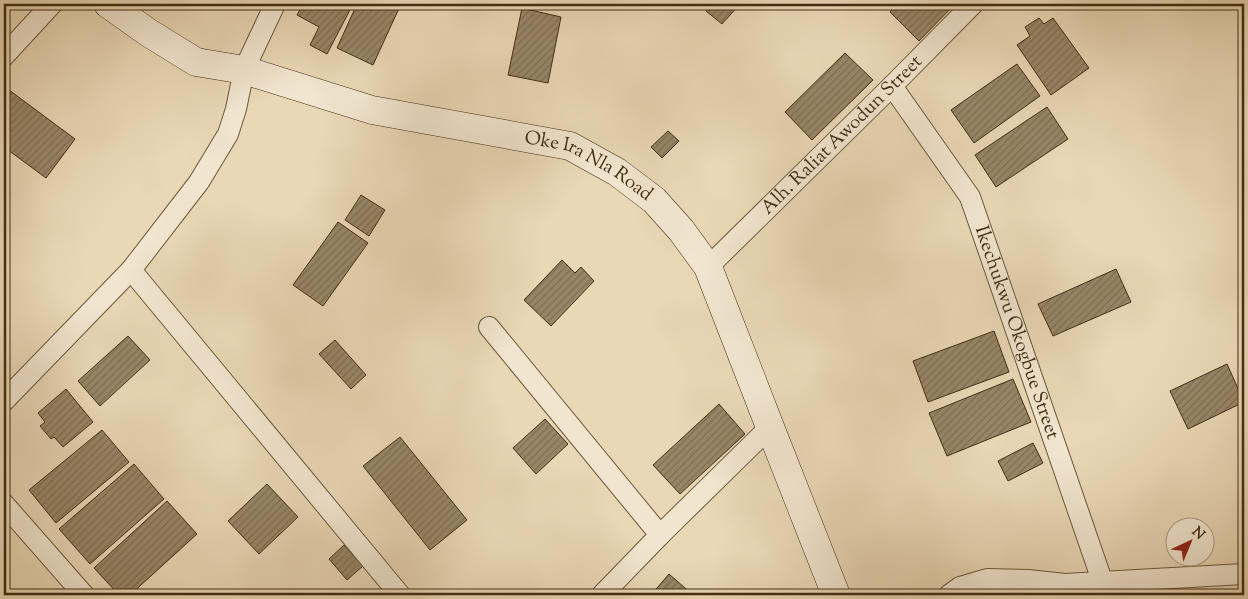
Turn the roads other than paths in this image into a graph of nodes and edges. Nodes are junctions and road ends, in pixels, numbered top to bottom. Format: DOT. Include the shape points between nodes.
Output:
graph roads {
  1 [pos="52,4"];
  2 [pos="108,4"];
  3 [pos="275,4"];
  4 [pos="973,4"];
  5 [pos="4,56"];
  6 [pos="244,70"];
  7 [pos="892,86"];
  8 [pos="708,267"];
  9 [pos="130,270"];
  10 [pos="489,327"];
  11 [pos="4,401"];
  12 [pos="770,427"];
  13 [pos="4,504"];
  14 [pos="660,535"];
  15 [pos="1244,574"];
  16 [pos="1105,588"];
  17 [pos="84,595"];
  18 [pos="400,595"];
  19 [pos="602,595"];
  20 [pos="836,595"];
  21 [pos="949,595"];
  1 -- 5 [label="street"];
  2 -- 6 [label="street, Oke Ira Nla Road" via="196,62"];
  3 -- 6 [label="street"];
  4 -- 7 [label="street, Alh. Raliat Awodun Street"];
  6 -- 8 [label="street, Oke Ira Nla Road" via="372,110 570,146 617,172 654,200"];
  6 -- 9 [label="street" via="228,134 200,182"];
  7 -- 8 [label="street, Alh. Raliat Awodun Street"];
  7 -- 16 [label="street, Ikechukwu Okogbue Street" via="970,196"];
  8 -- 12 [label="street, Oke Ira Nla Road"];
  9 -- 11 [label="street"];
  9 -- 18 [label="street"];
  10 -- 14 [label="street"];
  12 -- 14 [label="street"];
  12 -- 20 [label="street, Oke Ira Nla Road"];
  13 -- 17 [label="street"];
  14 -- 19 [label="street"];
  15 -- 16 [label="street"];
  16 -- 21 [label="street" via="987,579 960,587"];
}
